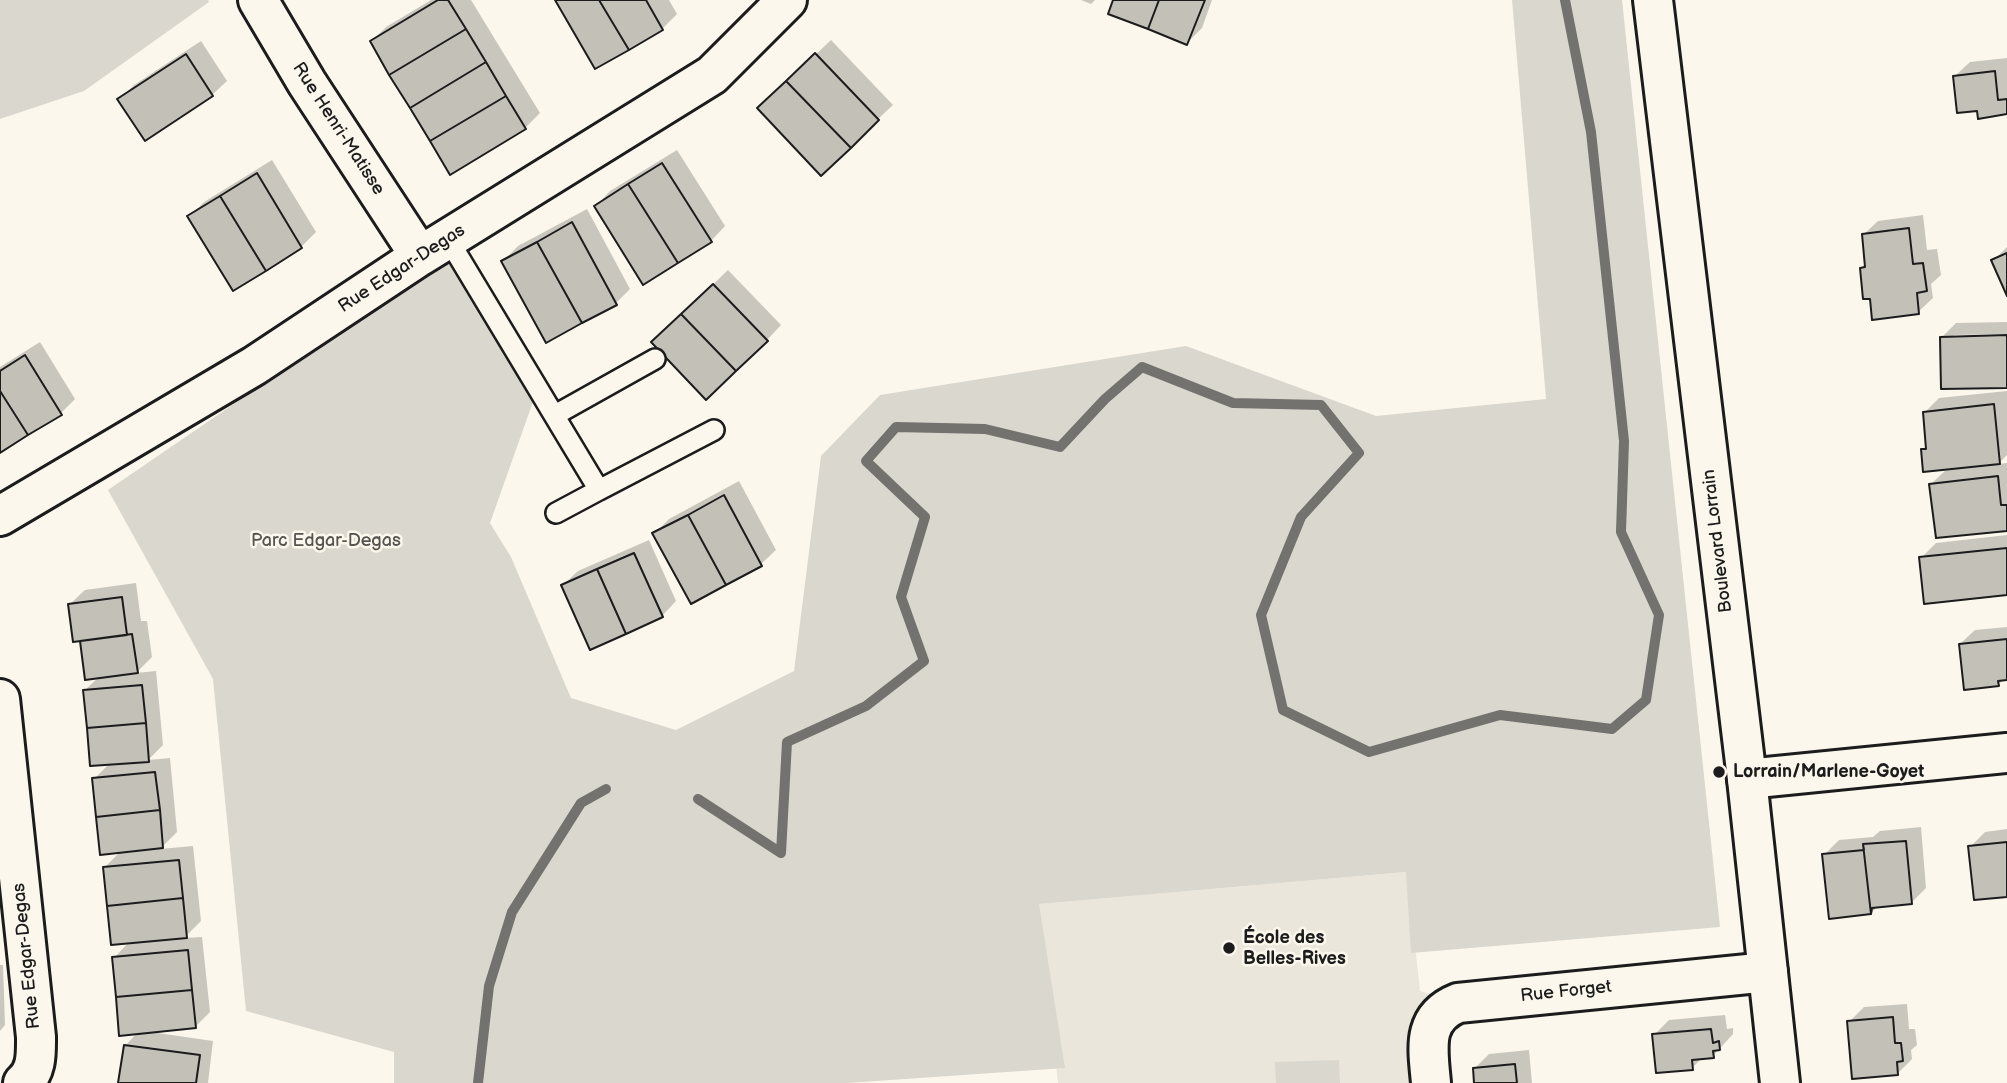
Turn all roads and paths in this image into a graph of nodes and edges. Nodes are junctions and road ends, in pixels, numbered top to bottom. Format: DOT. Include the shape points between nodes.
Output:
graph roads {
  1 [pos="258,0"];
  2 [pos="787,0"];
  3 [pos="1653,0"];
  4 [pos="434,247"];
  5 [pos="654,359"];
  6 [pos="555,415"];
  7 [pos="714,430"];
  8 [pos="599,490"];
  9 [pos="556,513"];
  10 [pos="0,516"];
  11 [pos="0,699"];
  12 [pos="2007,753"];
  13 [pos="1747,779"];
  14 [pos="1768,972"];
  15 [pos="23,1083"];
  16 [pos="1431,1083"];
  17 [pos="1780,1083"];
  1 -- 4 [label="street, Rue Henri-Matisse" via="307,83"];
  2 -- 4 [label="street, Rue Edgar-Degas" via="712,75"];
  3 -- 13 [label="street, Boulevard Lorrain"];
  4 -- 6 [label="lane"];
  4 -- 10 [label="street, Rue Edgar-Degas" via="254,366"];
  5 -- 6 [label="lane"];
  6 -- 8 [label="lane"];
  7 -- 8 [label="lane"];
  8 -- 9 [label="lane"];
  11 -- 15 [label="street, Rue Edgar-Degas" via="36,1037 37,1058"];
  12 -- 13 [label="street"];
  13 -- 14 [label="street, Boulevard Lorrain"];
  14 -- 16 [label="street, Rue Forget" via="1458,1003 1445,1008 1428,1031"];
  14 -- 17 [label="street, Boulevard Lorrain"];
}
